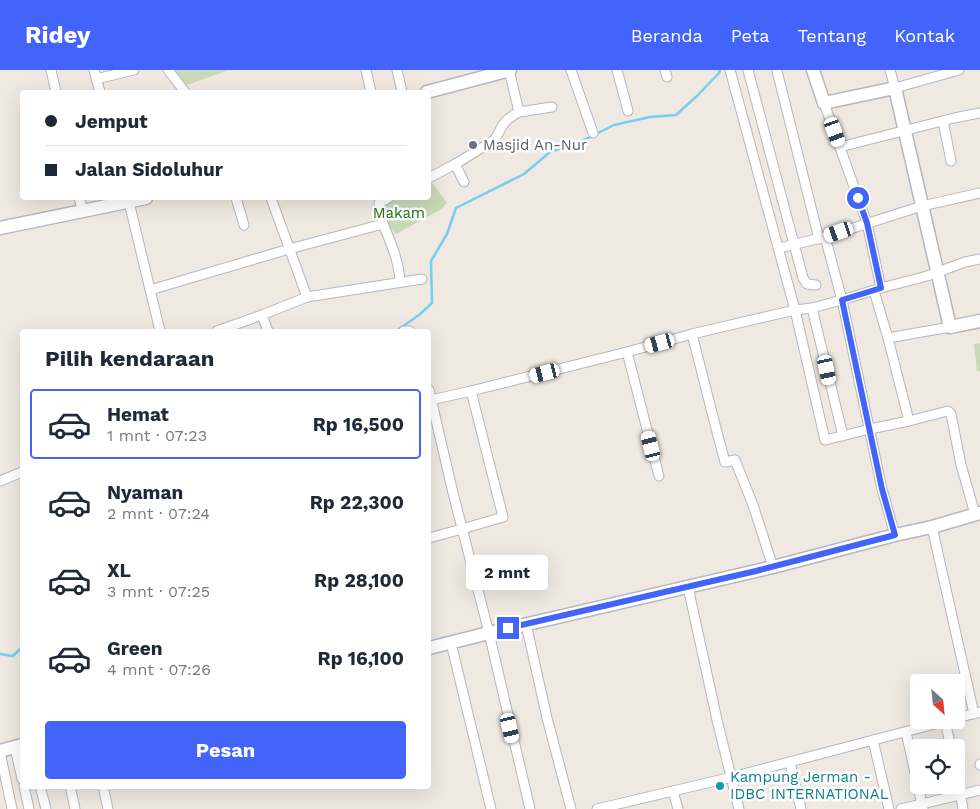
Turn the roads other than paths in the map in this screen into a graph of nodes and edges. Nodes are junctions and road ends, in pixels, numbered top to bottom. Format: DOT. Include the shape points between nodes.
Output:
graph roads {
  1 [pos="51,70"];
  2 [pos="134,70"];
  3 [pos="168,70"];
  4 [pos="366,70"];
  5 [pos="397,70"];
  6 [pos="510,70"];
  7 [pos="570,70"];
  8 [pos="617,70"];
  9 [pos="730,70"];
  10 [pos="748,70"];
  11 [pos="813,70"];
  12 [pos="890,70"];
  13 [pos="959,70"];
  14 [pos="778,71"];
  15 [pos="485,73"];
  16 [pos="95,74"];
  17 [pos="894,88"];
  18 [pos="56,90"];
  19 [pos="99,90"];
  20 [pos="183,90"];
  21 [pos="371,90"];
  22 [pos="402,90"];
  23 [pos="431,91"];
  24 [pos="824,103"];
  25 [pos="552,107"];
  26 [pos="628,111"];
  27 [pos="519,112"];
  28 [pos="980,113"];
  29 [pos="943,121"];
  30 [pos="904,130"];
  31 [pos="593,133"];
  32 [pos="840,147"];
  33 [pos="950,160"];
  34 [pos="455,164"];
  35 [pos="431,177"];
  36 [pos="464,182"];
  37 [pos="980,193"];
  38 [pos="80,200"];
  39 [pos="125,200"];
  40 [pos="128,200"];
  41 [pos="237,200"];
  42 [pos="272,200"];
  43 [pos="377,200"];
  44 [pos="922,206"];
  45 [pos="83,212"];
  46 [pos="867,223"];
  47 [pos="383,224"];
  48 [pos="243,225"];
  49 [pos="0,228"];
  50 [pos="822,238"];
  51 [pos="795,244"];
  52 [pos="779,248"];
  53 [pos="289,249"];
  54 [pos="980,259"];
  55 [pos="937,272"];
  56 [pos="422,279"];
  57 [pos="400,282"];
  58 [pos="816,285"];
  59 [pos="877,289"];
  60 [pos="150,290"];
  61 [pos="307,297"];
  62 [pos="842,300"];
  63 [pos="812,308"];
  64 [pos="795,310"];
  65 [pos="262,316"];
  66 [pos="980,321"];
  67 [pos="950,327"];
  68 [pos="160,329"];
  69 [pos="223,329"];
  70 [pos="267,329"];
  71 [pos="692,334"];
  72 [pos="888,338"];
  73 [pos="627,352"];
  74 [pos="471,391"];
  75 [pos="431,400"];
  76 [pos="909,421"];
  77 [pos="870,429"];
  78 [pos="843,436"];
  79 [pos="20,473"];
  80 [pos="659,476"];
  81 [pos="0,481"];
  82 [pos="977,513"];
  83 [pos="932,527"];
  84 [pos="462,529"];
  85 [pos="895,535"];
  86 [pos="431,537"];
  87 [pos="773,566"];
  88 [pos="688,587"];
  89 [pos="526,624"];
  90 [pos="489,632"];
  91 [pos="451,642"];
  92 [pos="431,647"];
  93 [pos="977,713"];
  94 [pos="917,729"];
  95 [pos="906,732"];
  96 [pos="873,740"];
  97 [pos="19,746"];
  98 [pos="0,751"];
  99 [pos="790,762"];
  100 [pos="732,777"];
  101 [pos="25,789"];
  102 [pos="41,789"];
  103 [pos="71,789"];
  104 [pos="104,789"];
  105 [pos="980,790"];
  106 [pos="673,791"];
  107 [pos="965,793"];
  108 [pos="960,794"];
  109 [pos="635,805"];
  110 [pos="923,806"];
  111 [pos="12,809"];
  112 [pos="29,809"];
  113 [pos="46,809"];
  114 [pos="75,809"];
  115 [pos="108,809"];
  116 [pos="491,809"];
  117 [pos="530,809"];
  118 [pos="571,809"];
  119 [pos="601,809"];
  120 [pos="678,809"];
  121 [pos="738,809"];
  122 [pos="801,809"];
  123 [pos="889,809"];
  124 [pos="901,809"];
  125 [pos="963,809"];
  1 -- 18 [label="street"];
  2 -- 16 [label="street"];
  3 -- 20 [label="street"];
  4 -- 21 [label="street"];
  5 -- 22 [label="street"];
  6 -- 15 [label="street"];
  6 -- 27 [label="street"];
  7 -- 31 [label="street"];
  8 -- 26 [label="street"];
  9 -- 52 [label="street"];
  10 -- 51 [label="street"];
  11 -- 24 [label="street"];
  12 -- 17 [label="street"];
  13 -- 17 [label="street"];
  14 -- 50 [label="street"];
  15 -- 23 [label="street"];
  16 -- 19 [label="street"];
  17 -- 24 [label="street"];
  17 -- 30 [label="street"];
  24 -- 32 [label="street"];
  25 -- 27 [label="street"];
  27 -- 34 [label="street" via="504,123 495,139"];
  28 -- 29 [label="street"];
  29 -- 30 [label="street"];
  29 -- 33 [label="street"];
  30 -- 32 [label="street"];
  30 -- 44 [label="street"];
  32 -- 46 [label="street"];
  34 -- 35 [label="street"];
  34 -- 36 [label="street"];
  37 -- 44 [label="street"];
  38 -- 45 [label="street"];
  39 -- 45 [label="street"];
  40 -- 60 [label="street"];
  41 -- 48 [label="street"];
  42 -- 53 [label="street"];
  43 -- 47 [label="street"];
  44 -- 46 [label="street"];
  44 -- 55 [label="street"];
  45 -- 49 [label="street"];
  46 -- 50 [label="street"];
  46 -- 59 [label="street"];
  47 -- 53 [label="street"];
  47 -- 57 [label="street" via="394,250"];
  50 -- 51 [label="street"];
  50 -- 62 [label="street"];
  51 -- 52 [label="street"];
  51 -- 58 [label="street" via="805,282"];
  52 -- 64 [label="street"];
  53 -- 60 [label="street"];
  53 -- 61 [label="street"];
  54 -- 55 [label="street"];
  55 -- 59 [label="street"];
  55 -- 67 [label="street"];
  56 -- 57 [label="street"];
  57 -- 61 [label="street"];
  59 -- 62 [label="street"];
  59 -- 72 [label="street"];
  60 -- 68 [label="street"];
  61 -- 65 [label="street"];
  62 -- 63 [label="street"];
  62 -- 77 [label="street"];
  63 -- 64 [label="street"];
  63 -- 78 [label="street"];
  64 -- 71 [label="street"];
  64 -- 78 [label="street" via="825,440"];
  65 -- 69 [label="street"];
  65 -- 70 [label="street"];
  66 -- 67 [label="street"];
  67 -- 72 [label="street"];
  71 -- 73 [label="street"];
  71 -- 87 [label="street" via="725,462 735,460"];
  72 -- 76 [label="street"];
  73 -- 74 [label="street"];
  73 -- 80 [label="street"];
  74 -- 75 [label="street"];
  74 -- 84 [label="street" via="503,517"];
  75 -- 84 [label="street"];
  76 -- 77 [label="street"];
  76 -- 82 [label="street" via="950,412 961,465"];
  77 -- 78 [label="street"];
  77 -- 85 [label="street"];
  79 -- 81 [label="street"];
  82 -- 83 [label="street"];
  83 -- 85 [label="street"];
  83 -- 93 [label="street"];
  84 -- 86 [label="street"];
  84 -- 90 [label="street"];
  85 -- 87 [label="street"];
  87 -- 88 [label="street"];
  88 -- 89 [label="street"];
  88 -- 100 [label="street"];
  89 -- 90 [label="street"];
  89 -- 118 [label="street"];
  90 -- 91 [label="street"];
  90 -- 117 [label="street"];
  91 -- 92 [label="street"];
  91 -- 116 [label="street"];
  94 -- 95 [label="street"];
  95 -- 96 [label="street"];
  95 -- 110 [label="street"];
  96 -- 99 [label="street"];
  96 -- 123 [label="street"];
  97 -- 98 [label="street"];
  98 -- 111 [label="street"];
  99 -- 100 [label="street"];
  99 -- 122 [label="street"];
  100 -- 106 [label="street"];
  100 -- 121 [label="street"];
  101 -- 112 [label="street"];
  102 -- 113 [label="street"];
  103 -- 114 [label="street"];
  104 -- 115 [label="street"];
  105 -- 107 [label="street"];
  106 -- 109 [label="street"];
  106 -- 120 [label="street"];
  108 -- 110 [label="street"];
  108 -- 125 [label="street"];
  109 -- 119 [label="street"];
  110 -- 124 [label="street"];
}
